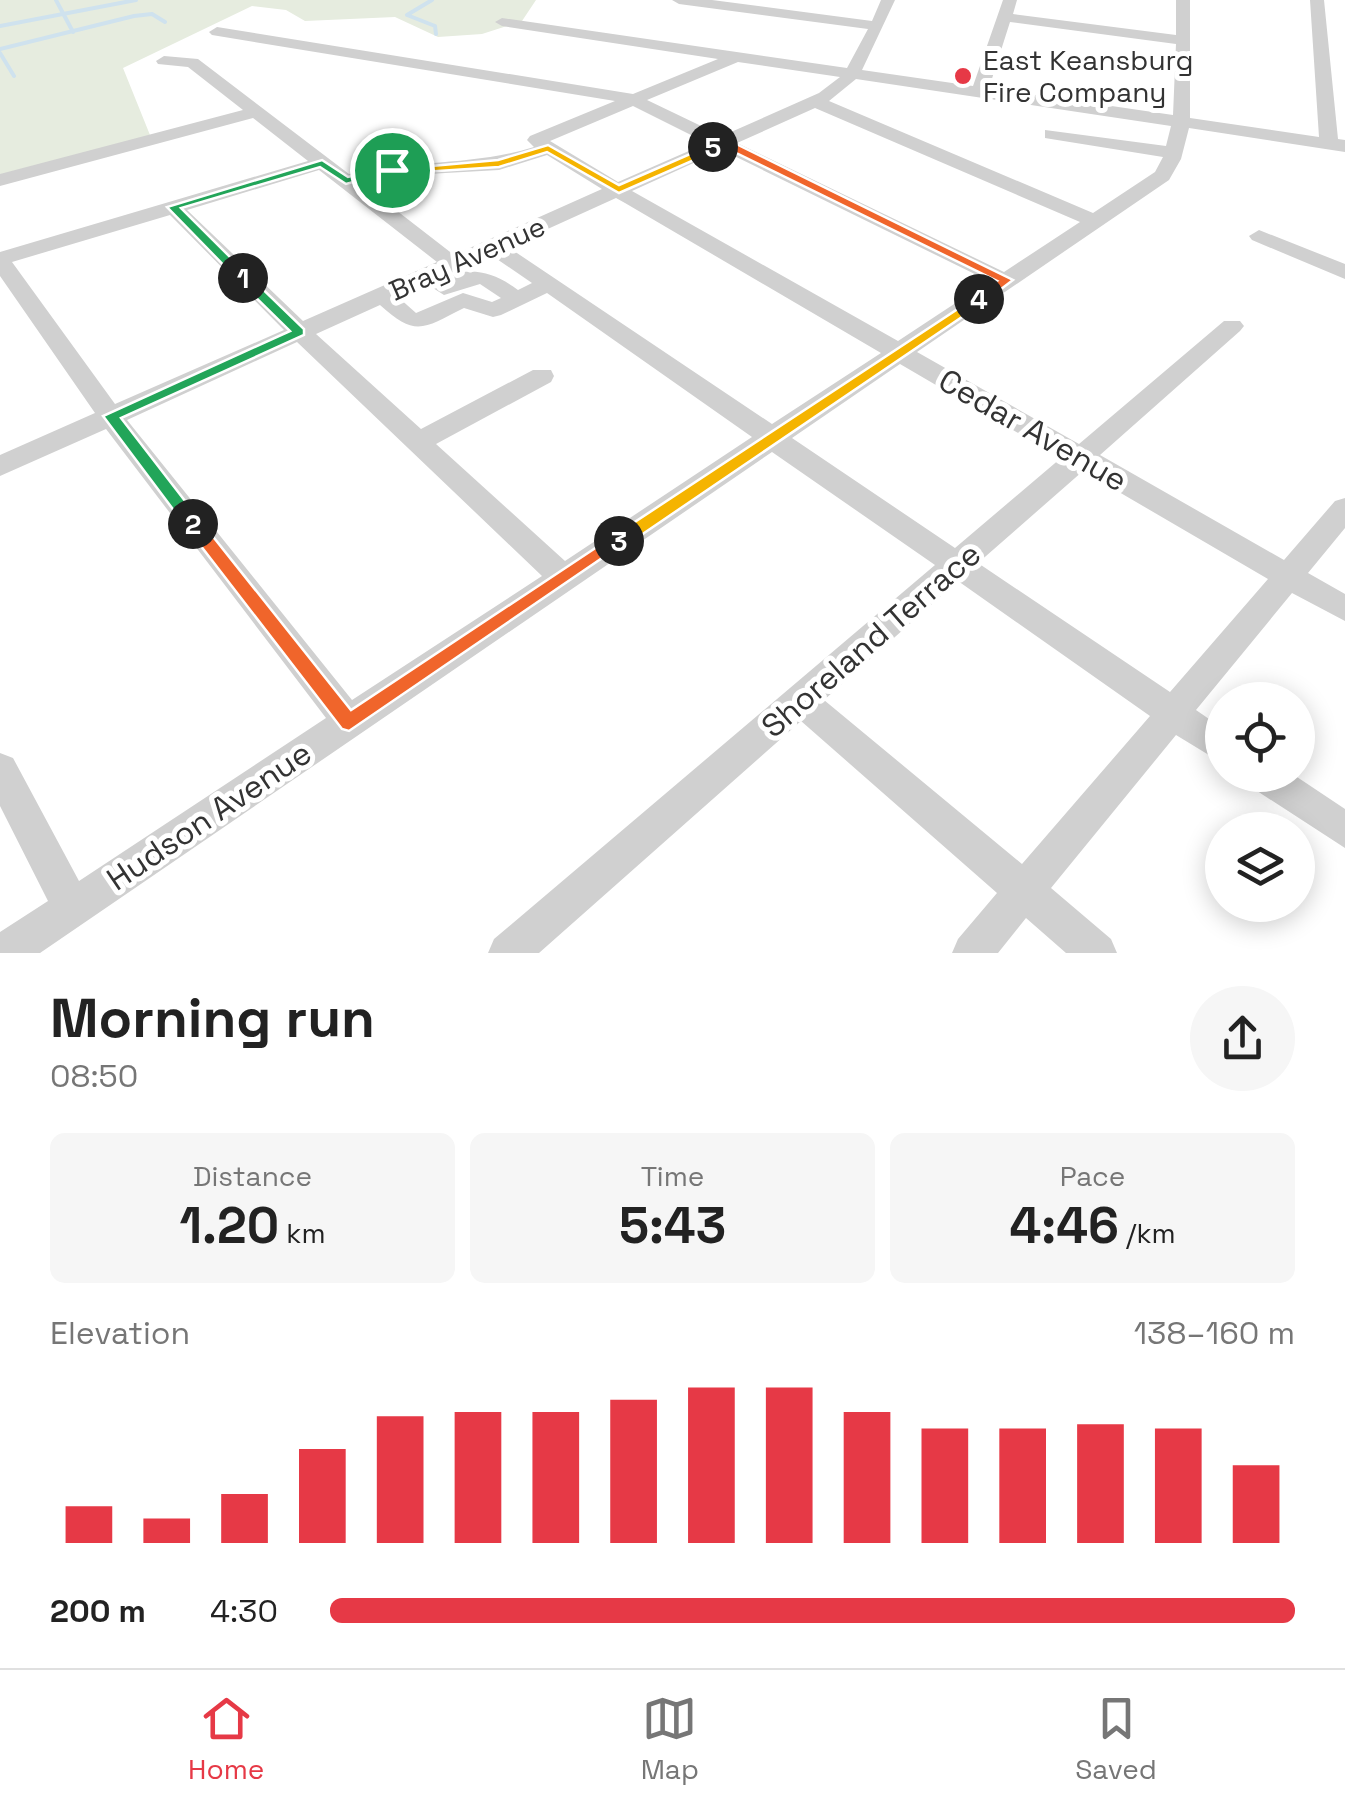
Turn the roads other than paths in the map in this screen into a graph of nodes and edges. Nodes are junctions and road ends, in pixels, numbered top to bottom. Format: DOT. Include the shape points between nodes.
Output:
graph roads {
  1 [pos="679,0"];
  2 [pos="888,0"];
  3 [pos="1010,0"];
  4 [pos="1182,0"];
  5 [pos="1317,0"];
  6 [pos="769,6"];
  7 [pos="1004,17"];
  8 [pos="502,22"];
  9 [pos="876,26"];
  10 [pos="217,32"];
  11 [pos="1182,40"];
  12 [pos="733,58"];
  13 [pos="1322,59"];
  14 [pos="164,61"];
  15 [pos="1345,62"];
  16 [pos="851,75"];
  17 [pos="979,92"];
  18 [pos="630,98"];
  19 [pos="816,102"];
  20 [pos="256,112"];
  21 [pos="1180,122"];
  22 [pos="1051,134"];
  23 [pos="724,142"];
  24 [pos="542,144"];
  25 [pos="1337,145"];
  26 [pos="412,153"];
  27 [pos="1174,154"];
  28 [pos="322,163"];
  29 [pos="392,170"];
  30 [pos="0,180"];
  31 [pos="346,181"];
  32 [pos="619,190"];
  33 [pos="173,207"];
  34 [pos="1096,222"];
  35 [pos="1259,236"];
  36 [pos="493,246"];
  37 [pos="0,259"];
  38 [pos="454,264"];
  39 [pos="1345,272"];
  40 [pos="1006,280"];
  41 [pos="549,284"];
  42 [pos="390,303"];
  43 [pos="1232,326"];
  44 [pos="300,332"];
  45 [pos="899,353"];
  46 [pos="542,376"];
  47 [pos="111,416"];
  48 [pos="770,438"];
  49 [pos="418,442"];
  50 [pos="1082,458"];
  51 [pos="0,466"];
  52 [pos="1345,508"];
  53 [pos="956,564"];
  54 [pos="1289,576"];
  55 [pos="564,578"];
  56 [pos="1345,609"];
  57 [pos="802,701"];
  58 [pos="1175,714"];
  59 [pos="349,722"];
  60 [pos="1205,735"];
  61 [pos="0,769"];
  62 [pos="1289,792"];
  63 [pos="1345,830"];
  64 [pos="1024,890"];
  65 [pos="72,908"];
  66 [pos="5,953"];
  67 [pos="508,953"];
  68 [pos="972,953"];
  69 [pos="1097,953"];
  1 -- 6 [label="street"];
  2 -- 9 [label="street, Bray Avenue"];
  3 -- 7 [label="street"];
  4 -- 11 [label="street"];
  5 -- 13 [label="street"];
  6 -- 9 [label="street"];
  7 -- 11 [label="street"];
  7 -- 17 [label="street"];
  8 -- 12 [label="street"];
  9 -- 16 [label="street, Bray Avenue"];
  10 -- 18 [label="street"];
  11 -- 21 [label="street"];
  12 -- 16 [label="street"];
  12 -- 18 [label="street"];
  13 -- 15 [label="street"];
  13 -- 25 [label="street"];
  14 -- 20 [label="street" via="192,62"];
  16 -- 17 [label="street"];
  16 -- 19 [label="street, Bray Avenue"];
  17 -- 21 [label="street"];
  18 -- 23 [label="street"];
  18 -- 24 [label="street"];
  19 -- 23 [label="street, Bray Avenue"];
  19 -- 34 [label="street"];
  20 -- 28 [label="street"];
  20 -- 30 [label="street"];
  21 -- 25 [label="street"];
  21 -- 27 [label="street"];
  22 -- 27 [label="street"];
  23 -- 32 [label="street, Bray Avenue"];
  23 -- 40 [label="street"];
  24 -- 29 [label="street" via="499,164"];
  24 -- 32 [label="street, Cedar Avenue"];
  26 -- 29 [label="street"];
  27 -- 34 [label="street, Hudson Avenue" via="1162,176"];
  28 -- 31 [label="street"];
  28 -- 33 [label="street"];
  29 -- 31 [label="street"];
  31 -- 38 [label="street"];
  32 -- 36 [label="street, Bray Avenue"];
  32 -- 45 [label="street, Cedar Avenue"];
  33 -- 37 [label="street"];
  33 -- 44 [label="street"];
  34 -- 40 [label="street, Hudson Avenue"];
  35 -- 39 [label="street"];
  36 -- 38 [label="street, Bray Avenue"];
  36 -- 41 [label="street"];
  37 -- 47 [label="street"];
  38 -- 42 [label="street, Bray Avenue"];
  40 -- 45 [label="street, Hudson Avenue"];
  41 -- 42 [label="street" via="487,311 463,300 419,320"];
  41 -- 48 [label="street"];
  42 -- 44 [label="street, Bray Avenue"];
  43 -- 50 [label="street, Shoreland Terrace"];
  44 -- 47 [label="street, Bray Avenue"];
  44 -- 49 [label="street"];
  45 -- 48 [label="street, Hudson Avenue"];
  45 -- 50 [label="street, Cedar Avenue"];
  46 -- 49 [label="street"];
  47 -- 51 [label="street, Bray Avenue"];
  47 -- 59 [label="street"];
  48 -- 53 [label="street"];
  48 -- 55 [label="street, Hudson Avenue"];
  49 -- 55 [label="street"];
  50 -- 53 [label="street, Shoreland Terrace"];
  50 -- 54 [label="street, Cedar Avenue"];
  52 -- 54 [label="street"];
  53 -- 57 [label="street, Shoreland Terrace"];
  53 -- 58 [label="street"];
  54 -- 56 [label="street, Cedar Avenue"];
  54 -- 58 [label="street"];
  55 -- 59 [label="street, Hudson Avenue"];
  57 -- 64 [label="street"];
  57 -- 67 [label="street, Shoreland Terrace"];
  58 -- 60 [label="street"];
  58 -- 64 [label="street"];
  59 -- 65 [label="street, Hudson Avenue"];
  61 -- 65 [label="street"];
  62 -- 63 [label="street"];
  64 -- 68 [label="street"];
  64 -- 69 [label="street"];
  65 -- 66 [label="street, Hudson Avenue"];
}
